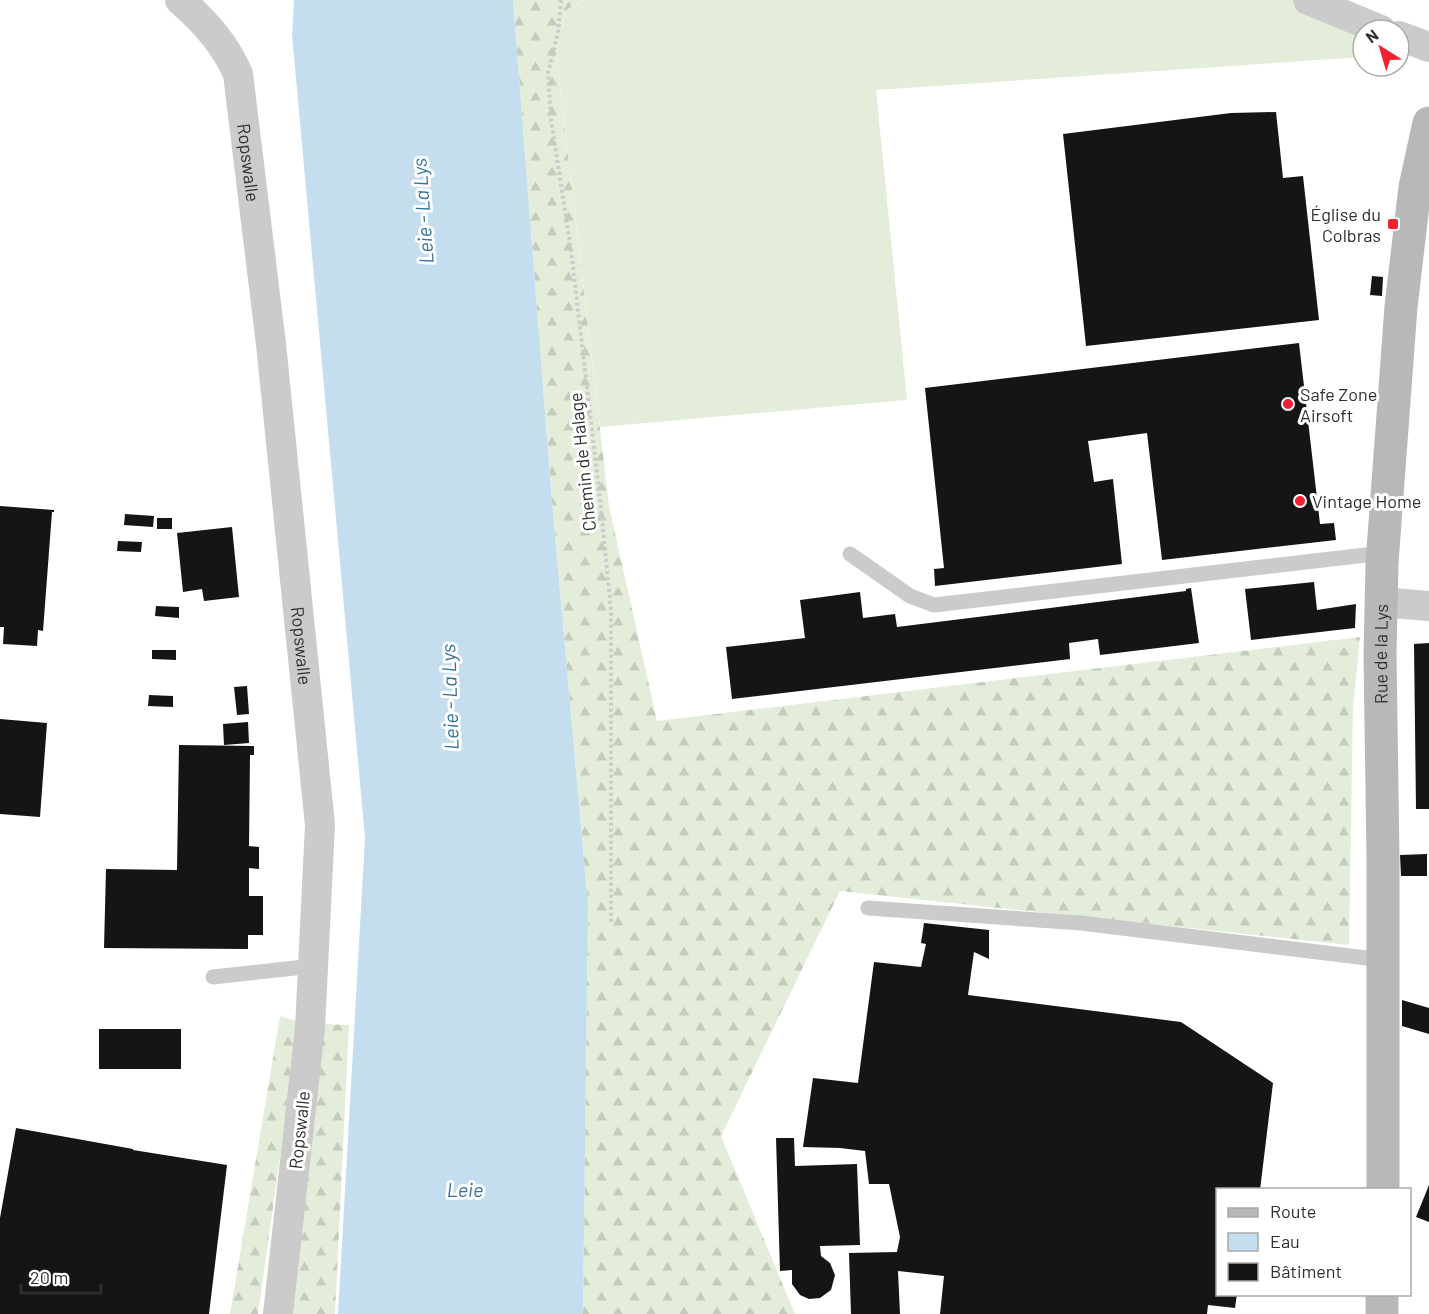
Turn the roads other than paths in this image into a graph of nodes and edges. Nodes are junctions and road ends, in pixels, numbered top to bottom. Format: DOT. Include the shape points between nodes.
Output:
graph roads {
  1 [pos="180,0"];
  2 [pos="1308,0"];
  3 [pos="1352,18"];
  4 [pos="1411,40"];
  5 [pos="1429,47"];
  6 [pos="1429,123"];
  7 [pos="1383,553"];
  8 [pos="850,554"];
  9 [pos="1381,603"];
  10 [pos="1429,606"];
  11 [pos="868,908"];
  12 [pos="1383,960"];
  13 [pos="313,966"];
  14 [pos="213,977"];
  15 [pos="1383,1188"];
  16 [pos="1382,1296"];
  17 [pos="278,1314"];
  18 [pos="1382,1314"];
  1 -- 13 [label="street, Ropswalle" via="218,38 238,74 271,344 320,825"];
  2 -- 3 [label="street"];
  4 -- 5 [label="street"];
  6 -- 7 [label="main road, Rue de la Lys" via="1414,196 1401,307"];
  7 -- 8 [label="lane" via="934,605 910,596"];
  7 -- 9 [label="main road, Rue de la Lys"];
  9 -- 10 [label="street"];
  9 -- 12 [label="main road, Rue de la Lys"];
  11 -- 12 [label="lane" via="1081,923"];
  12 -- 15 [label="main road, Rue de la Lys"];
  13 -- 14 [label="lane"];
  13 -- 17 [label="street, Ropswalle" via="310,1028"];
  16 -- 18 [label="main road"];
}
